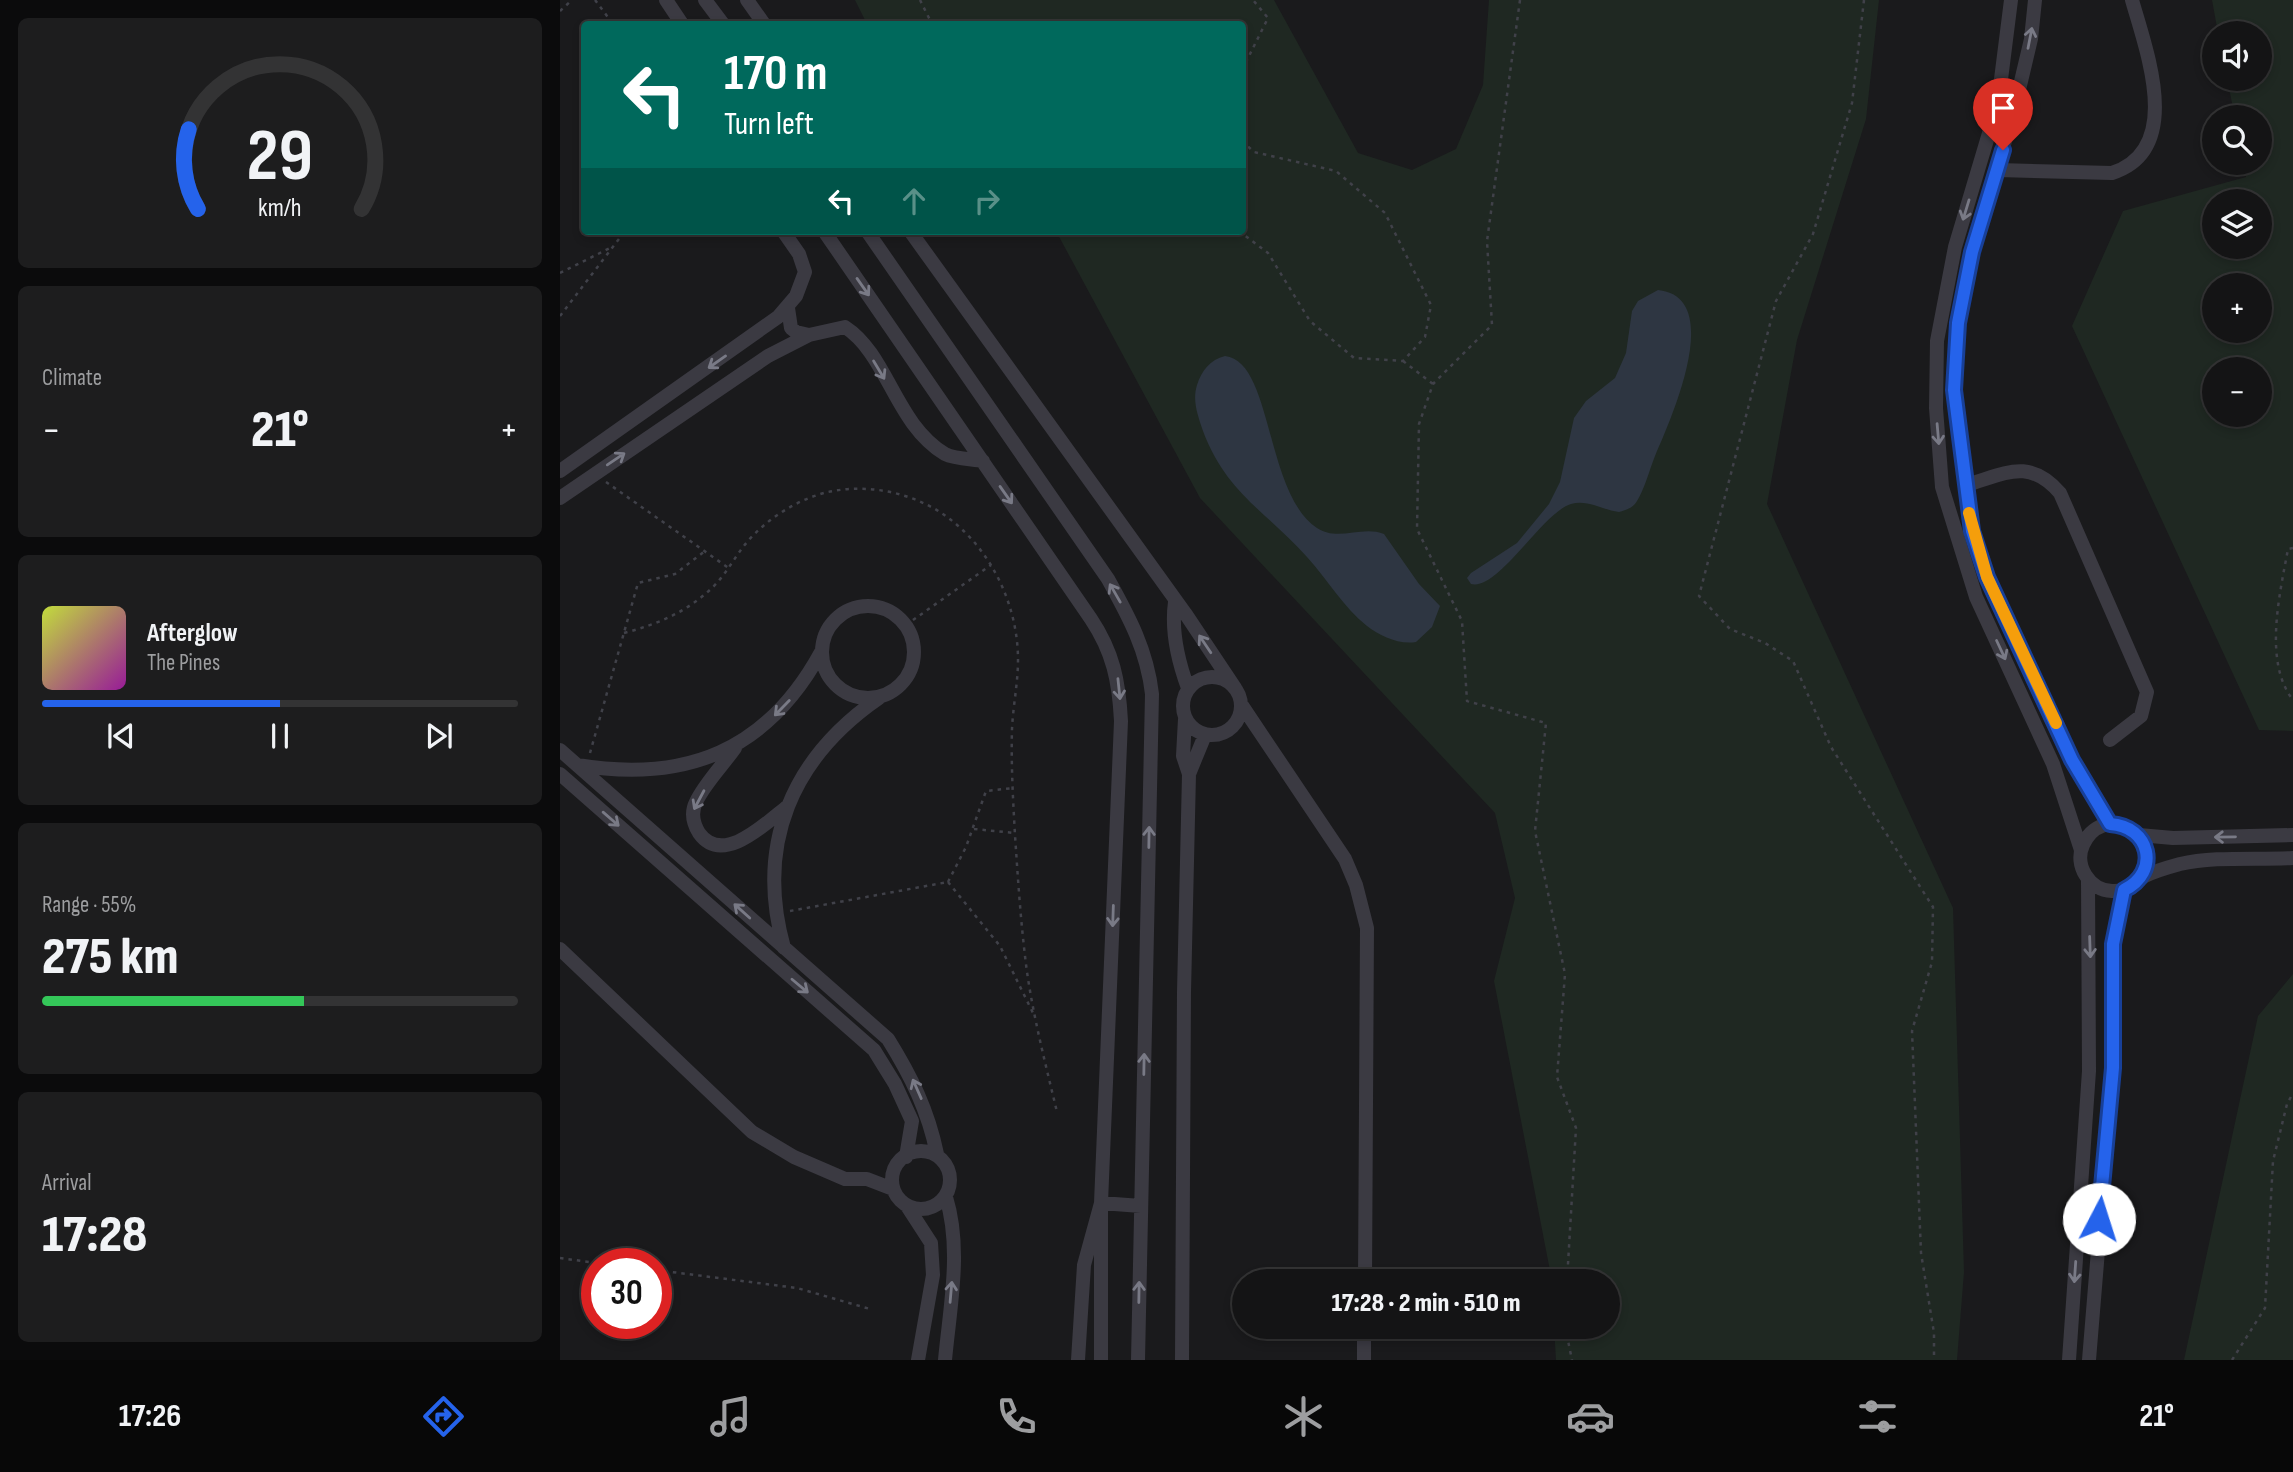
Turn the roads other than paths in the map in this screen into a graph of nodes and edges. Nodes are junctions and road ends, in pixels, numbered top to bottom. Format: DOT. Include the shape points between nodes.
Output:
graph roads {
  1 [pos="666,0"];
  2 [pos="705,0"];
  3 [pos="747,0"];
  4 [pos="2011,0"];
  5 [pos="2035,0"];
  6 [pos="2132,0"];
  7 [pos="680,21"];
  8 [pos="721,21"];
  9 [pos="762,21"];
  10 [pos="1998,170"];
  11 [pos="786,235"];
  12 [pos="827,235"];
  13 [pos="870,235"];
  14 [pos="913,235"];
  15 [pos="1955,247"];
  16 [pos="1972,252"];
  17 [pos="788,308"];
  18 [pos="757,334"];
  19 [pos="809,335"];
  20 [pos="768,356"];
  21 [pos="983,461"];
  22 [pos="560,471"];
  23 [pos="1966,485"];
  24 [pos="560,498"];
  25 [pos="1175,602"];
  26 [pos="821,652"];
  27 [pos="1188,688"];
  28 [pos="1235,688"];
  29 [pos="880,698"];
  30 [pos="1241,704"];
  31 [pos="1185,719"];
  32 [pos="1234,726"];
  33 [pos="1205,735"];
  34 [pos="2110,740"];
  35 [pos="1267,741"];
  36 [pos="738,744"];
  37 [pos="560,750"];
  38 [pos="582,766"];
  39 [pos="560,774"];
  40 [pos="1189,774"];
  41 [pos="788,806"];
  42 [pos="2110,824"];
  43 [pos="2139,835"];
  44 [pos="2293,835"];
  45 [pos="2081,850"];
  46 [pos="2293,858"];
  47 [pos="2142,876"];
  48 [pos="2088,879"];
  49 [pos="2124,890"];
  50 [pos="784,948"];
  51 [pos="560,949"];
  52 [pos="937,1154"];
  53 [pos="906,1157"];
  54 [pos="893,1189"];
  55 [pos="946,1197"];
  56 [pos="1101,1203"];
  57 [pos="906,1206"];
  58 [pos="1141,1206"];
  59 [pos="1365,1269"];
  60 [pos="2071,1321"];
  61 [pos="2091,1323"];
  62 [pos="1364,1339"];
  63 [pos="918,1360"];
  64 [pos="945,1360"];
  65 [pos="1078,1360"];
  66 [pos="1101,1360"];
  67 [pos="1138,1360"];
  68 [pos="1182,1360"];
  69 [pos="1364,1360"];
  70 [pos="2069,1360"];
  71 [pos="2089,1360"];
  1 -- 7 [label="street"];
  2 -- 8 [label="street"];
  3 -- 9 [label="street"];
  4 -- 15 [label="street, one-way" via="1998,103"];
  10 -- 5 [label="street, one-way" via="2031,39"];
  6 -- 10 [label="street" via="2149,57 2156,127 2140,157 2129,168 2112,173"];
  10 -- 16 [label="street"];
  11 -- 17 [label="street" via="805,272"];
  12 -- 21 [label="street, one-way"];
  58 -- 13 [label="street, one-way" via="1152,694 1143,648 1108,579"];
  14 -- 25 [label="street"];
  15 -- 16 [label="street"];
  15 -- 45 [label="street, one-way" via="1937,341 1942,487 1976,597 2053,764"];
  16 -- 23 [label="street" via="1958,323 1954,390"];
  17 -- 18 [label="street"];
  17 -- 19 [label="street" via="791,328"];
  18 -- 20 [label="street" via="770,344"];
  18 -- 22 [label="street, one-way"];
  19 -- 20 [label="street"];
  19 -- 21 [label="street, one-way" via="845,327 859,336 908,419 926,438 947,455"];
  24 -- 20 [label="street, one-way"];
  21 -- 56 [label="street, one-way" via="1106,642 1116,667 1121,721"];
  23 -- 34 [label="street" via="2022,469 2047,478 2060,493 2147,692 2141,716"];
  23 -- 42 [label="street" via="1972,531 1987,577 2072,760"];
  25 -- 27 [label="street" via="1174,628"];
  28 -- 25 [label="street, one-way"];
  26 -- 29 [label="street" via="827,672 839,688 852,695"];
  26 -- 29 [label="street" via="830,625 853,607 882,607 906,625 912,638 911,668 904,681"];
  26 -- 36 [label="street, one-way" via="787,705"];
  27 -- 28 [label="street" via="1212,677"];
  27 -- 31 [label="street" via="1182,706"];
  28 -- 30 [label="street"];
  29 -- 41 [label="street" via="850,718 824,744 803,773"];
  30 -- 32 [label="street"];
  30 -- 35 [label="street"];
  31 -- 33 [label="street"];
  31 -- 40 [label="street" via="1184,756"];
  32 -- 33 [label="street"];
  32 -- 35 [label="street"];
  33 -- 40 [label="street"];
  35 -- 59 [label="street" via="1345,859 1367,928"];
  36 -- 38 [label="street" via="680,767 618,771"];
  36 -- 41 [label="street, one-way" via="697,800 693,813 702,837 726,846 739,842"];
  37 -- 38 [label="street"];
  50 -- 38 [label="street, one-way"];
  39 -- 53 [label="street, one-way" via="874,1050 912,1121"];
  40 -- 68 [label="street"];
  41 -- 50 [label="street" via="777,853 776,914"];
  42 -- 43 [label="street" via="2121,824"];
  42 -- 45 [label="street" via="2091,832"];
  44 -- 43 [label="street, one-way"];
  43 -- 47 [label="street" via="2148,855"];
  45 -- 48 [label="street" via="2082,870"];
  46 -- 47 [label="street" via="2182,864"];
  47 -- 49 [label="street"];
  48 -- 49 [label="street" via="2105,890"];
  48 -- 60 [label="street, one-way" via="2089,1071"];
  49 -- 61 [label="street" via="2113,944 2113,1068"];
  52 -- 50 [label="street, one-way" via="929,1115 888,1039"];
  51 -- 54 [label="street" via="752,1132 845,1179 867,1179"];
  52 -- 53 [label="street"];
  52 -- 55 [label="street" via="951,1180"];
  53 -- 54 [label="street" via="894,1171"];
  54 -- 57 [label="street"];
  55 -- 57 [label="street" via="925,1209"];
  64 -- 55 [label="street, one-way" via="954,1246"];
  56 -- 58 [label="street"];
  56 -- 65 [label="street" via="1084,1265"];
  56 -- 66 [label="street"];
  57 -- 63 [label="street" via="931,1243 932,1254 933,1275"];
  67 -- 58 [label="street, one-way"];
  60 -- 61 [label="street"];
  60 -- 70 [label="street"];
  61 -- 71 [label="street"];
  62 -- 69 [label="street"];
}
